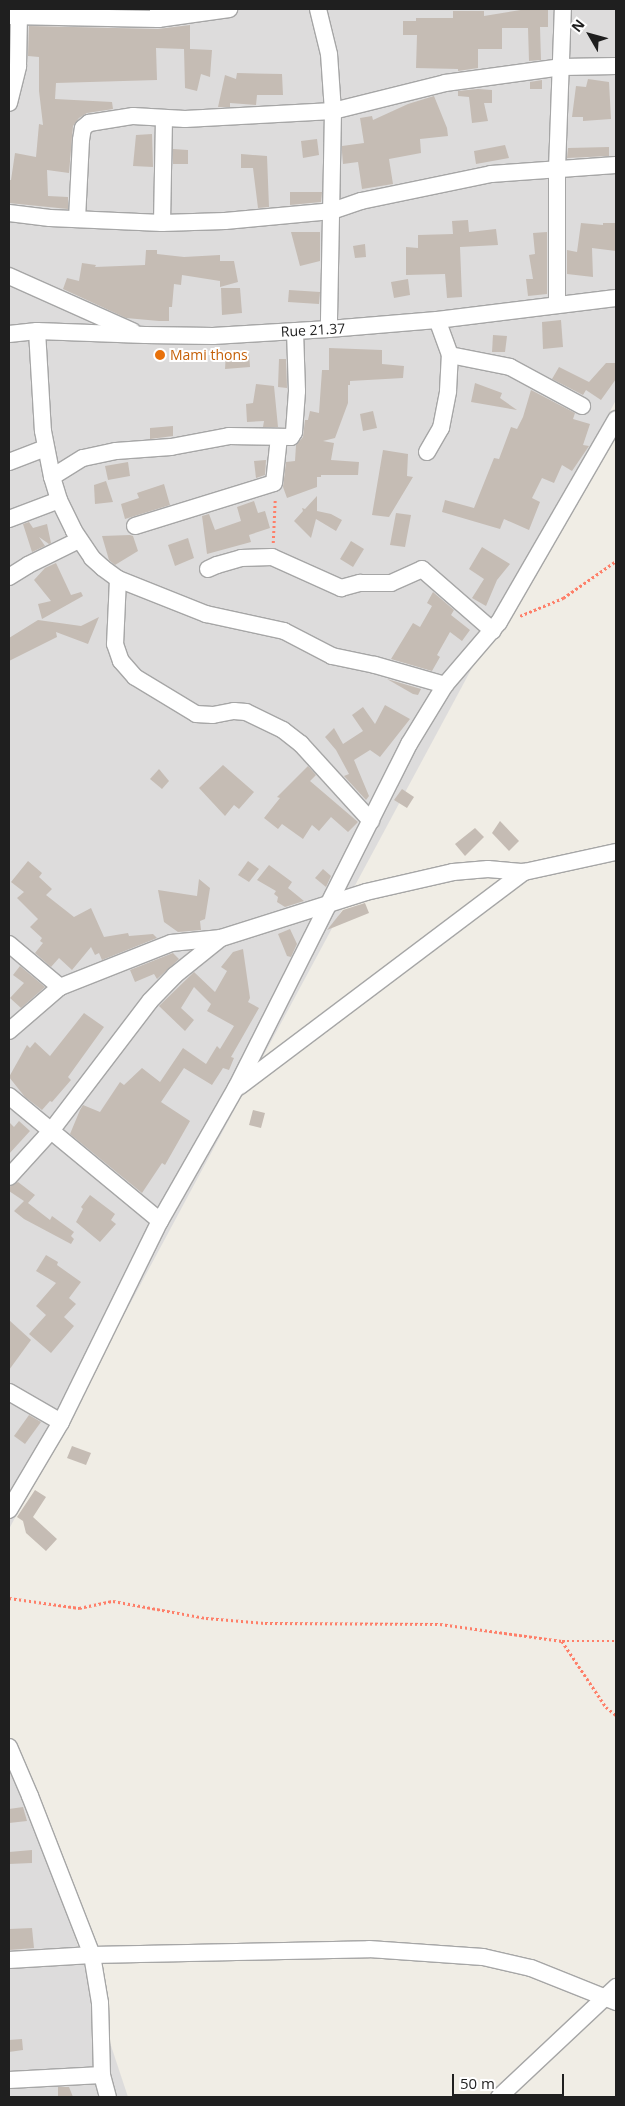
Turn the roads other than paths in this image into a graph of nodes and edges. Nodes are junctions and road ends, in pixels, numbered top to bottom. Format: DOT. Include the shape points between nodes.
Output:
graph roads {
  1 [pos="229,9"];
  2 [pos="318,9"];
  3 [pos="563,9"];
  4 [pos="158,14"];
  5 [pos="14,16"];
  6 [pos="616,66"];
  7 [pos="562,67"];
  8 [pos="9,102"];
  9 [pos="333,111"];
  10 [pos="164,118"];
  11 [pos="616,165"];
  12 [pos="557,169"];
  13 [pos="332,211"];
  14 [pos="9,213"];
  15 [pos="77,220"];
  16 [pos="162,223"];
  17 [pos="9,276"];
  18 [pos="616,298"];
  19 [pos="557,305"];
  20 [pos="437,320"];
  21 [pos="329,330"];
  22 [pos="38,331"];
  23 [pos="294,331"];
  24 [pos="9,334"];
  25 [pos="145,336"];
  26 [pos="450,355"];
  27 [pos="582,406"];
  28 [pos="616,419"];
  29 [pos="278,437"];
  30 [pos="45,448"];
  31 [pos="427,452"];
  32 [pos="9,462"];
  33 [pos="52,477"];
  34 [pos="59,500"];
  35 [pos="9,519"];
  36 [pos="135,526"];
  37 [pos="80,540"];
  38 [pos="208,569"];
  39 [pos="9,577"];
  40 [pos="118,579"];
  41 [pos="496,627"];
  42 [pos="445,685"];
  43 [pos="371,821"];
  44 [pos="616,852"];
  45 [pos="524,872"];
  46 [pos="330,904"];
  47 [pos="222,938"];
  48 [pos="9,944"];
  49 [pos="60,987"];
  50 [pos="9,1031"];
  51 [pos="236,1088"];
  52 [pos="9,1096"];
  53 [pos="51,1131"];
  54 [pos="9,1177"];
  55 [pos="160,1221"];
  56 [pos="9,1392"];
  57 [pos="61,1422"];
  58 [pos="9,1510"];
  59 [pos="9,1747"];
  60 [pos="92,1955"];
  61 [pos="9,1960"];
  62 [pos="613,1996"];
  63 [pos="102,2075"];
  64 [pos="9,2080"];
  65 [pos="108,2097"];
  66 [pos="499,2097"];
  1 -- 4 [label="street"];
  2 -- 9 [label="street" via="328,54"];
  3 -- 7 [label="street"];
  4 -- 5 [label="street"];
  5 -- 8 [label="street" via="18,66"];
  6 -- 7 [label="street"];
  7 -- 9 [label="street" via="445,83"];
  7 -- 12 [label="street"];
  9 -- 10 [label="street"];
  9 -- 13 [label="street"];
  10 -- 15 [label="street" via="116,117 85,126 79,162"];
  10 -- 16 [label="street"];
  11 -- 12 [label="street"];
  12 -- 13 [label="street" via="491,174 361,201"];
  12 -- 19 [label="street"];
  13 -- 16 [label="street"];
  13 -- 21 [label="street"];
  14 -- 15 [label="street"];
  15 -- 16 [label="street"];
  17 -- 25 [label="street"];
  18 -- 19 [label="street, Rue 21.37"];
  19 -- 20 [label="street, Rue 21.37"];
  20 -- 21 [label="street, Rue 21.37"];
  20 -- 26 [label="street"];
  21 -- 23 [label="street, Rue 21.37"];
  22 -- 24 [label="street, Rue 21.37"];
  22 -- 25 [label="street, Rue 21.37"];
  22 -- 30 [label="street"];
  23 -- 25 [label="street, Rue 21.37"];
  23 -- 29 [label="street" via="297,391 294,432 289,438"];
  26 -- 27 [label="street" via="510,367"];
  26 -- 31 [label="street" via="445,414"];
  28 -- 41 [label="street"];
  29 -- 33 [label="street" via="230,436 171,447 116,451 83,458"];
  29 -- 36 [label="street" via="274,483"];
  30 -- 32 [label="street"];
  30 -- 33 [label="street"];
  33 -- 34 [label="street"];
  34 -- 35 [label="street"];
  34 -- 37 [label="street"];
  37 -- 39 [label="street"];
  37 -- 40 [label="street" via="92,558"];
  38 -- 41 [label="street" via="241,558 272,557 341,588 360,583 391,583 422,569"];
  40 -- 42 [label="street" via="206,614 284,631 332,656 375,664"];
  40 -- 43 [label="street" via="115,644 120,661 135,677 196,714 246,712 283,730 301,744"];
  41 -- 42 [label="street"];
  42 -- 43 [label="street" via="409,744"];
  43 -- 46 [label="street"];
  44 -- 45 [label="street"];
  45 -- 46 [label="street" via="488,869 453,872 366,892"];
  45 -- 51 [label="street"];
  46 -- 47 [label="street"];
  46 -- 51 [label="street"];
  47 -- 49 [label="street" via="171,944"];
  47 -- 53 [label="street" via="175,975 150,1001"];
  48 -- 49 [label="street"];
  49 -- 50 [label="street"];
  51 -- 55 [label="street"];
  52 -- 53 [label="street"];
  53 -- 54 [label="street"];
  53 -- 55 [label="street"];
  55 -- 57 [label="street"];
  56 -- 57 [label="street"];
  57 -- 58 [label="street"];
  59 -- 60 [label="street"];
  60 -- 61 [label="street"];
  60 -- 62 [label="street" via="369,1950 483,1957 531,1968"];
  60 -- 63 [label="street" via="100,2003"];
  62 -- 66 [label="street"];
  63 -- 64 [label="street"];
  63 -- 65 [label="street"];
}
